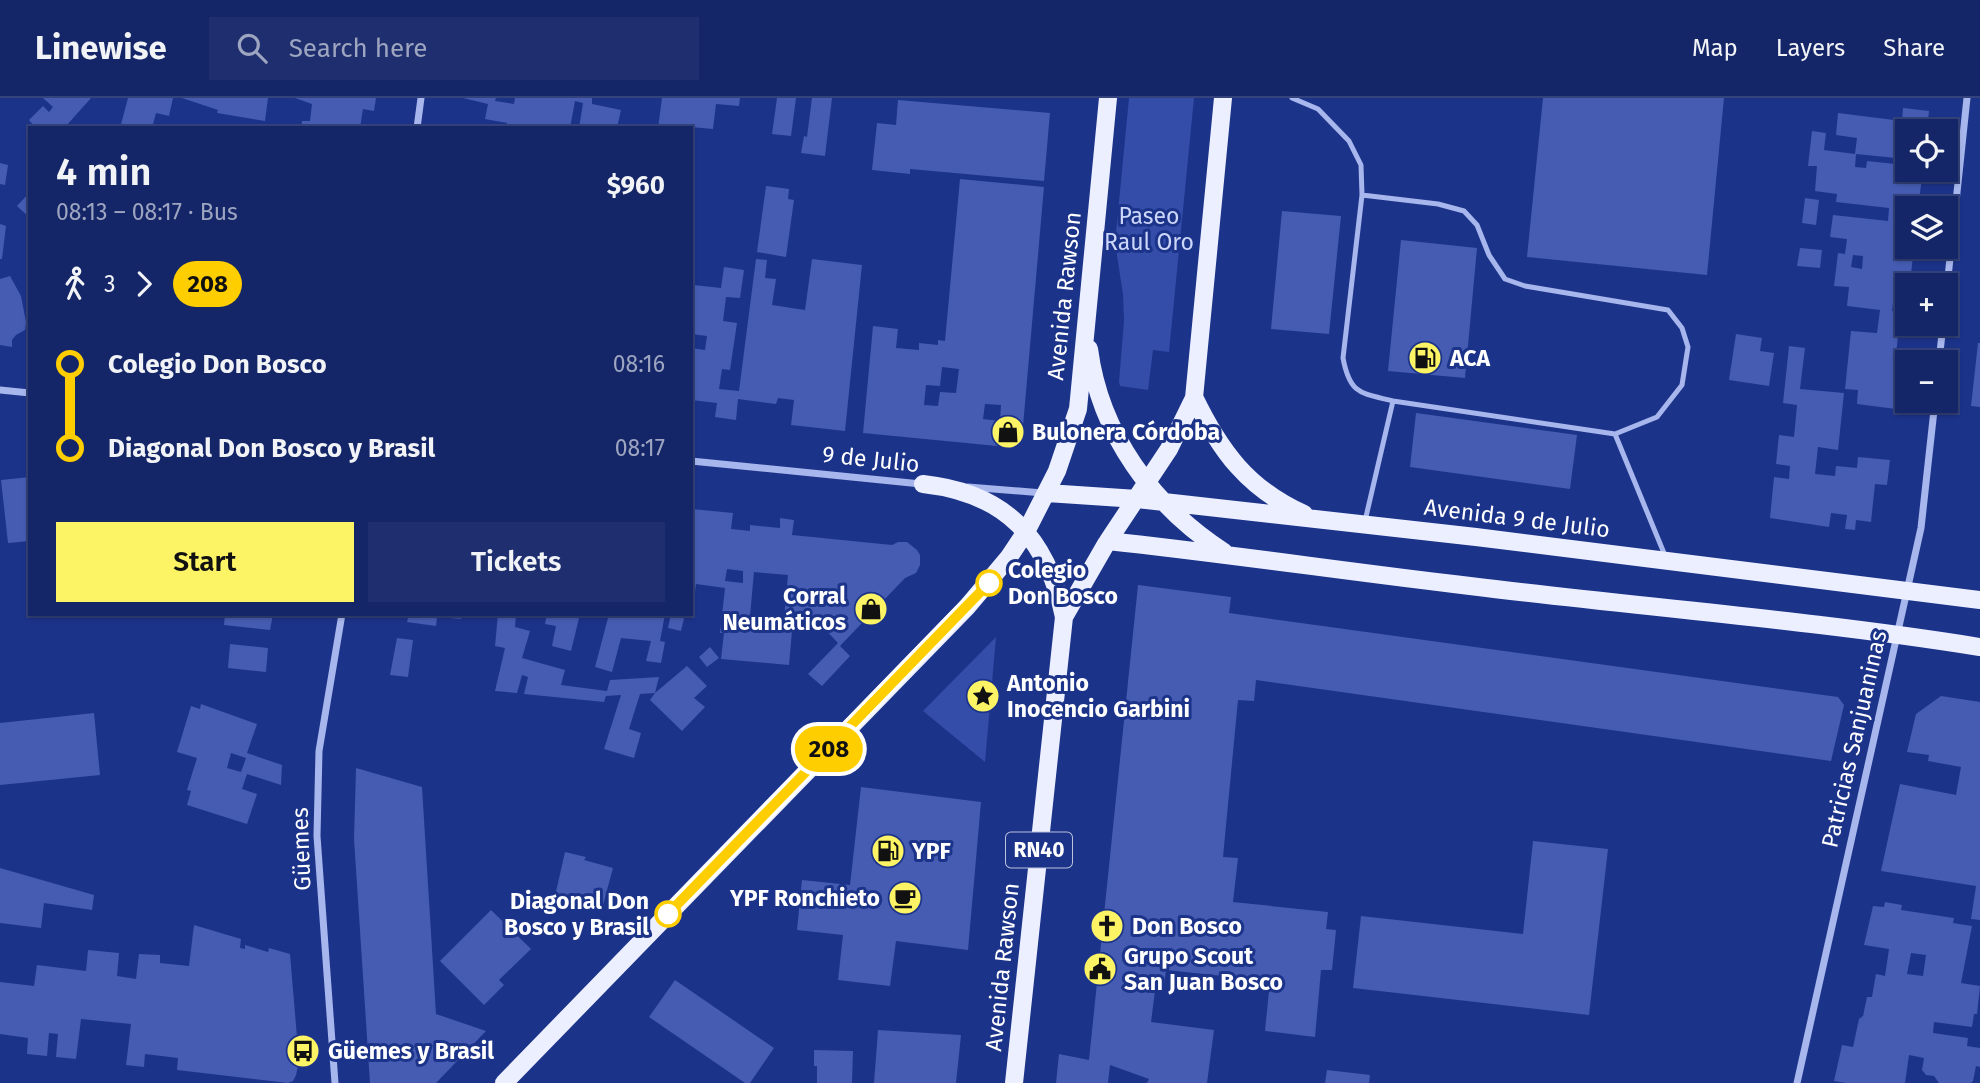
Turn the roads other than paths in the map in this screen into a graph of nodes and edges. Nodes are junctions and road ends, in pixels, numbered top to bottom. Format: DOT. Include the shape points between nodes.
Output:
graph roads {
  1 [pos="421,98"];
  2 [pos="1108,98"];
  3 [pos="1223,98"];
  4 [pos="1292,98"];
  5 [pos="1967,98"];
  6 [pos="417,126"];
  7 [pos="1363,195"];
  8 [pos="1948,273"];
  9 [pos="1087,317"];
  10 [pos="0,390"];
  11 [pos="28,393"];
  12 [pos="1194,397"];
  13 [pos="1393,401"];
  14 [pos="1934,413"];
  15 [pos="1615,434"];
  16 [pos="693,460"];
  17 [pos="923,484"];
  18 [pos="1147,484"];
  19 [pos="1047,493"];
  20 [pos="1137,499"];
  21 [pos="1163,502"];
  22 [pos="1317,519"];
  23 [pos="1364,525"];
  24 [pos="1026,532"];
  25 [pos="1108,541"];
  26 [pos="1228,554"];
  27 [pos="1667,561"];
  28 [pos="1907,590"];
  29 [pos="1980,600"];
  30 [pos="342,616"];
  31 [pos="1064,617"];
  32 [pos="1897,634"];
  33 [pos="1980,647"];
  34 [pos="335,1083"];
  35 [pos="504,1083"];
  36 [pos="1014,1083"];
  37 [pos="1797,1083"];
  1 -- 6 [label="street"];
  2 -- 9 [label="main road, Avenida Rawson"];
  3 -- 12 [label="main road, Avenida Rawson / RN40"];
  4 -- 7 [label="lane" via="1318,109 1349,141 1360,164"];
  5 -- 8 [label="street"];
  7 -- 13 [label="lane" via="1343,358 1346,377 1359,393"];
  7 -- 15 [label="lane" via="1464,211 1478,225 1489,255 1505,279 1668,310 1682,328 1688,347 1682,385 1657,417"];
  9 -- 18 [label="main road" via="1090,356 1102,404"];
  9 -- 19 [label="main road, Avenida Rawson" via="1077,410"];
  10 -- 11 [label="street"];
  12 -- 18 [label="main road, Avenida Rawson / RN40"];
  12 -- 22 [label="main road" via="1217,442 1250,480 1292,509"];
  13 -- 15 [label="lane"];
  13 -- 23 [label="lane"];
  14 -- 28 [label="street, Patricias Sanjuaninas" via="1921,528"];
  15 -- 27 [label="lane"];
  16 -- 17 [label="street, 9 de Julio"];
  17 -- 19 [label="street, 9 de Julio"];
  17 -- 24 [label="main road" via="979,497"];
  18 -- 20 [label="main road, Avenida Rawson / RN40"];
  18 -- 21 [label="main road"];
  19 -- 20 [label="main road, Avenida 9 de Julio"];
  19 -- 24 [label="main road, Avenida Rawson"];
  20 -- 21 [label="main road, Avenida 9 de Julio"];
  20 -- 25 [label="main road, Avenida Rawson / RN40"];
  21 -- 22 [label="main road, Avenida 9 de Julio"];
  21 -- 26 [label="main road" via="1187,526"];
  22 -- 23 [label="main road, Avenida 9 de Julio"];
  23 -- 27 [label="main road, Avenida 9 de Julio"];
  24 -- 31 [label="main road" via="1055,580"];
  24 -- 35 [label="main road, Avenida Rawson" via="967,607"];
  25 -- 26 [label="main road"];
  25 -- 31 [label="main road, Avenida Rawson / RN40"];
  26 -- 32 [label="main road"];
  27 -- 28 [label="main road, Avenida 9 de Julio"];
  28 -- 29 [label="main road, Avenida 9 de Julio"];
  28 -- 32 [label="street, Patricias Sanjuaninas"];
  30 -- 34 [label="street, Güemes" via="319,751 317,836"];
  31 -- 36 [label="main road, Avenida Rawson / RN40"];
  32 -- 33 [label="main road"];
  32 -- 37 [label="street, Patricias Sanjuaninas"];
}
